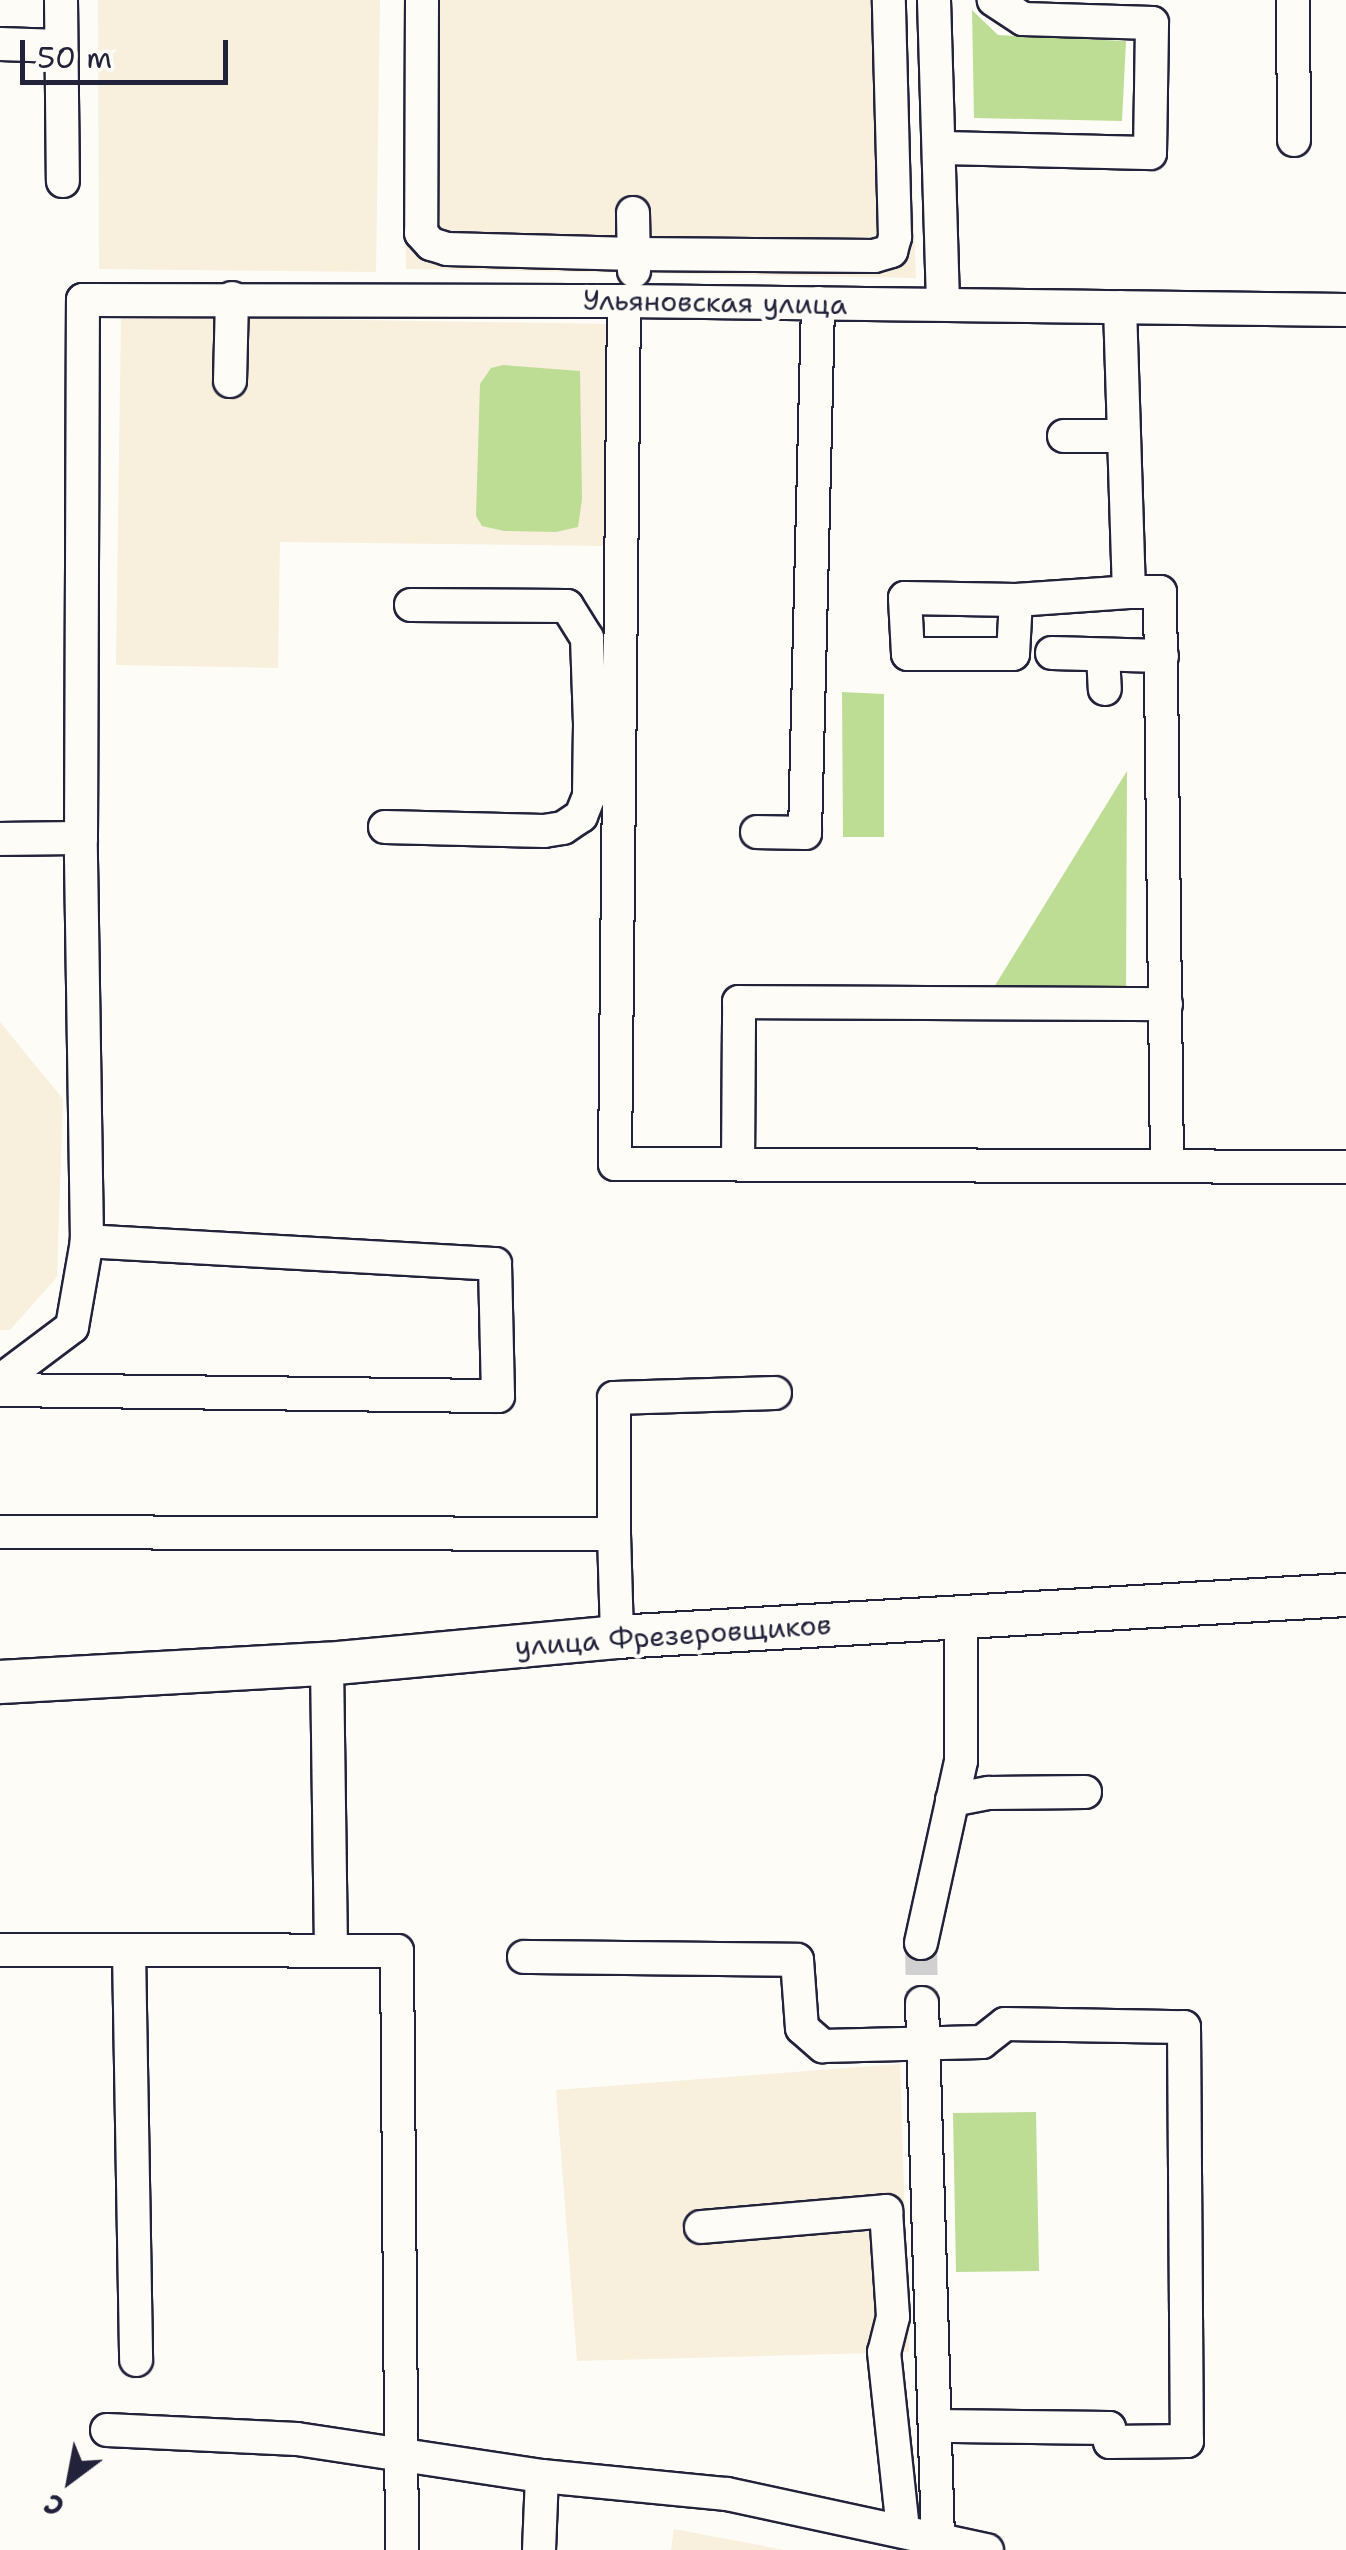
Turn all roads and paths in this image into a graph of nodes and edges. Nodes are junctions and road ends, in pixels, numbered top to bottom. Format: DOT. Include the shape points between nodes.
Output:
graph roads {
  1 [pos="61,0"];
  2 [pos="422,0"];
  3 [pos="889,0"];
  4 [pos="934,0"];
  5 [pos="994,0"];
  6 [pos="1294,0"];
  7 [pos="0,44"];
  8 [pos="60,46"];
  9 [pos="1294,140"];
  10 [pos="940,148"];
  11 [pos="63,181"];
  12 [pos="633,213"];
  13 [pos="634,254"];
  14 [pos="232,298"];
  15 [pos="629,301"];
  16 [pos="818,303"];
  17 [pos="943,304"];
  18 [pos="1120,307"];
  19 [pos="1346,310"];
  20 [pos="230,382"];
  21 [pos="1064,436"];
  22 [pos="1124,436"];
  23 [pos="1129,592"];
  24 [pos="1016,600"];
  25 [pos="411,605"];
  26 [pos="1052,653"];
  27 [pos="1103,656"];
  28 [pos="1162,656"];
  29 [pos="1105,689"];
  30 [pos="605,724"];
  31 [pos="385,827"];
  32 [pos="757,832"];
  33 [pos="81,838"];
  34 [pos="0,840"];
  35 [pos="1166,1004"];
  36 [pos="738,1164"];
  37 [pos="1167,1164"];
  38 [pos="1346,1167"];
  39 [pos="87,1242"];
  40 [pos="0,1380"];
  41 [pos="0,1390"];
  42 [pos="774,1393"];
  43 [pos="0,1532"];
  44 [pos="614,1534"];
  45 [pos="1346,1595"];
  46 [pos="961,1616"];
  47 [pos="617,1637"];
  48 [pos="327,1664"];
  49 [pos="0,1682"];
  50 [pos="1084,1792"];
  51 [pos="952,1800"];
  52 [pos="921,1943"];
  53 [pos="331,1949"];
  54 [pos="0,1950"];
  55 [pos="129,1951"];
  56 [pos="524,1956"];
  57 [pos="922,2004"];
  58 [pos="923,2044"];
  59 [pos="701,2227"];
  60 [pos="136,2360"];
  61 [pos="935,2426"];
  62 [pos="107,2430"];
  63 [pos="402,2454"];
  64 [pos="542,2476"];
  65 [pos="903,2530"];
  66 [pos="938,2538"];
  67 [pos="402,2550"];
  68 [pos="538,2550"];
  69 [pos="987,2550"];
  1 -- 8 [label="street"];
  2 -- 13 [label="street" via="421,233 447,249"];
  3 -- 13 [label="street" via="891,251"];
  4 -- 10 [label="street"];
  5 -- 10 [label="street" via="1023,19 1152,23 1150,154"];
  6 -- 9 [label="street"];
  7 -- 8 [label="street"];
  8 -- 11 [label="street"];
  10 -- 17 [label="street"];
  12 -- 13 [label="street"];
  13 -- 15 [label="street"];
  14 -- 15 [label="street, Ульяновская улица"];
  14 -- 20 [label="street"];
  14 -- 33 [label="street, Ульяновская улица" via="83,300"];
  15 -- 16 [label="street, Ульяновская улица"];
  15 -- 30 [label="street"];
  16 -- 17 [label="street, Ульяновская улица"];
  16 -- 32 [label="street" via="805,833"];
  17 -- 18 [label="street, Ульяновская улица"];
  18 -- 19 [label="street, Ульяновская улица"];
  18 -- 22 [label="street"];
  21 -- 22 [label="street"];
  22 -- 23 [label="street"];
  23 -- 24 [label="street"];
  23 -- 28 [label="street" via="1160,592"];
  25 -- 30 [label="street" via="567,606 587,638"];
  26 -- 27 [label="street"];
  27 -- 28 [label="street"];
  27 -- 29 [label="street"];
  28 -- 35 [label="street"];
  30 -- 31 [label="street" via="590,796 581,816 563,828"];
  30 -- 36 [label="street" via="615,1164"];
  33 -- 34 [label="street"];
  33 -- 39 [label="street"];
  35 -- 36 [label="street" via="740,1002"];
  35 -- 37 [label="street"];
  36 -- 37 [label="street"];
  37 -- 38 [label="street"];
  39 -- 40 [label="street" via="72,1327"];
  39 -- 41 [label="street" via="496,1264 498,1396"];
  42 -- 44 [label="street" via="614,1398"];
  43 -- 44 [label="street"];
  44 -- 47 [label="street"];
  45 -- 46 [label="main road, улица Фрезеровщиков"];
  46 -- 47 [label="main road, улица Фрезеровщиков"];
  46 -- 51 [label="street" via="961,1761"];
  47 -- 48 [label="main road, улица Фрезеровщиков"];
  48 -- 49 [label="main road, улица Фрезеровщиков"];
  48 -- 53 [label="street"];
  50 -- 51 [label="street"];
  51 -- 52 [label="street"];
  53 -- 55 [label="street"];
  53 -- 63 [label="street" via="397,1951"];
  54 -- 55 [label="street"];
  55 -- 60 [label="street"];
  56 -- 58 [label="street" via="797,1960 802,2028 823,2046"];
  57 -- 58 [label="street"];
  58 -- 61 [label="street"];
  58 -- 61 [label="street" via="982,2042 1006,2024 1184,2027 1186,2441 1110,2442 1109,2428"];
  59 -- 65 [label="street" via="886,2211 893,2317 884,2352"];
  61 -- 66 [label="street"];
  62 -- 63 [label="street" via="297,2438"];
  63 -- 64 [label="street"];
  63 -- 67 [label="street"];
  64 -- 65 [label="street" via="727,2494"];
  64 -- 68 [label="street"];
  65 -- 66 [label="street"];
  66 -- 69 [label="street"];
}
